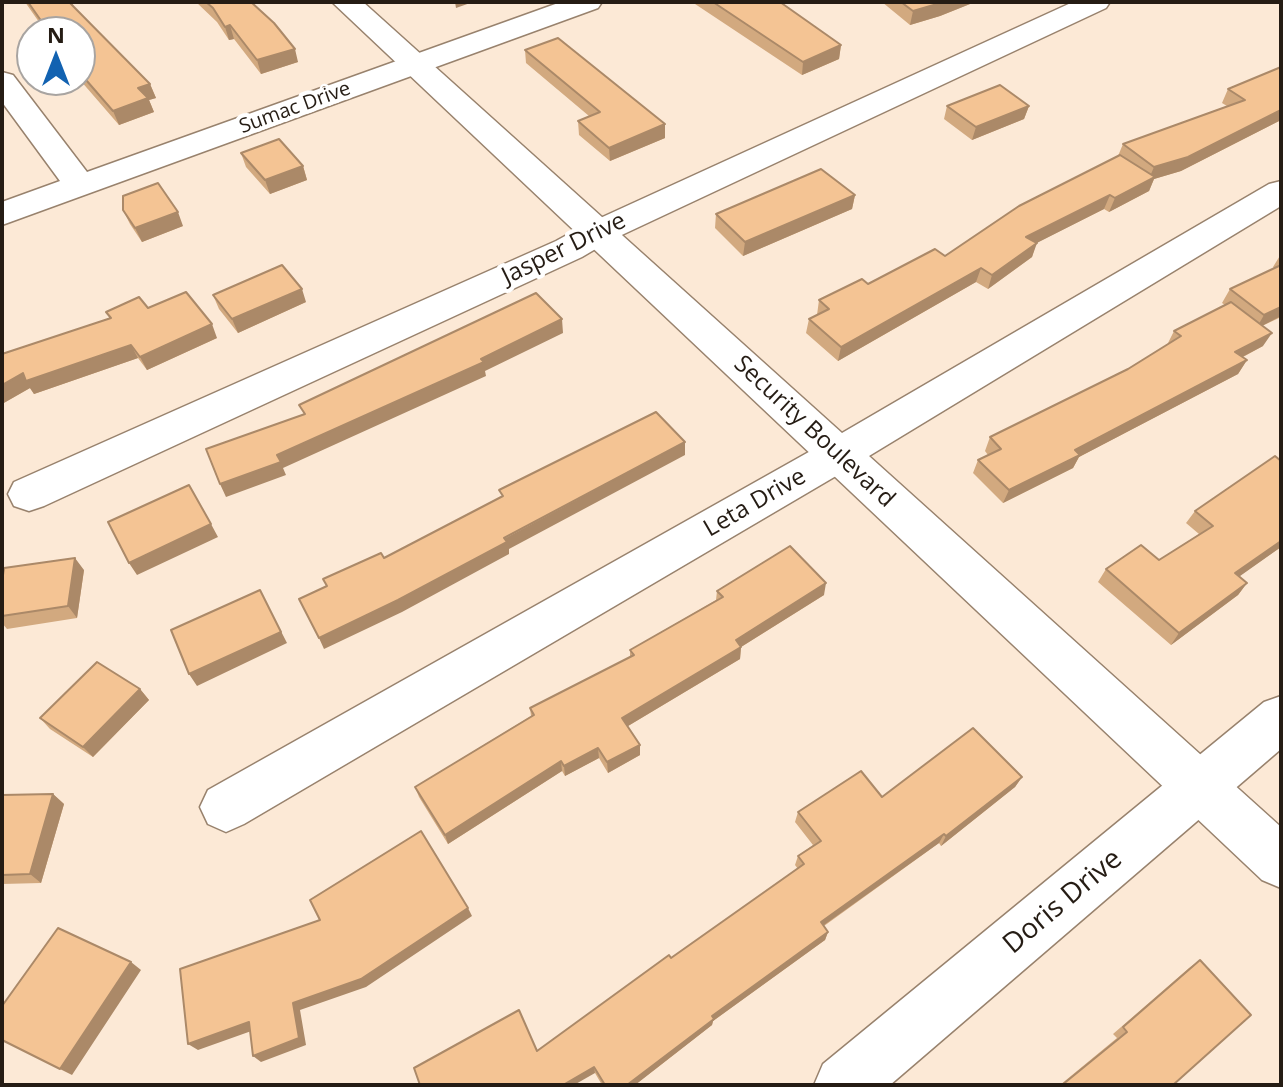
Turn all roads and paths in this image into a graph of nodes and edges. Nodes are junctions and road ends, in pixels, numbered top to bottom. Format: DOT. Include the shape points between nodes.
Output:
graph roads {
  1 [pos="346,2"];
  2 [pos="588,2"];
  3 [pos="1096,2"];
  4 [pos="415,66"];
  5 [pos="2,81"];
  6 [pos="80,185"];
  7 [pos="1281,191"];
  8 [pos="2,214"];
  9 [pos="597,233"];
  10 [pos="838,455"];
  11 [pos="29,494"];
  12 [pos="1281,718"];
  13 [pos="1200,788"];
  14 [pos="226,807"];
  15 [pos="1281,862"];
  16 [pos="844,1085"];
  1 -- 4 [label="street, Security Boulevard"];
  2 -- 4 [label="street, Sumac Drive"];
  3 -- 9 [label="street, Jasper Drive"];
  4 -- 6 [label="street, Sumac Drive"];
  4 -- 9 [label="street, Security Boulevard"];
  5 -- 6 [label="street"];
  6 -- 8 [label="street, Sumac Drive"];
  7 -- 10 [label="street, Leta Drive"];
  9 -- 10 [label="street, Security Boulevard"];
  9 -- 11 [label="street, Jasper Drive"];
  10 -- 13 [label="street, Security Boulevard"];
  10 -- 14 [label="street, Leta Drive"];
  12 -- 13 [label="street, Doris Drive"];
  13 -- 15 [label="street, Security Boulevard"];
  13 -- 16 [label="street, Doris Drive"];
}
